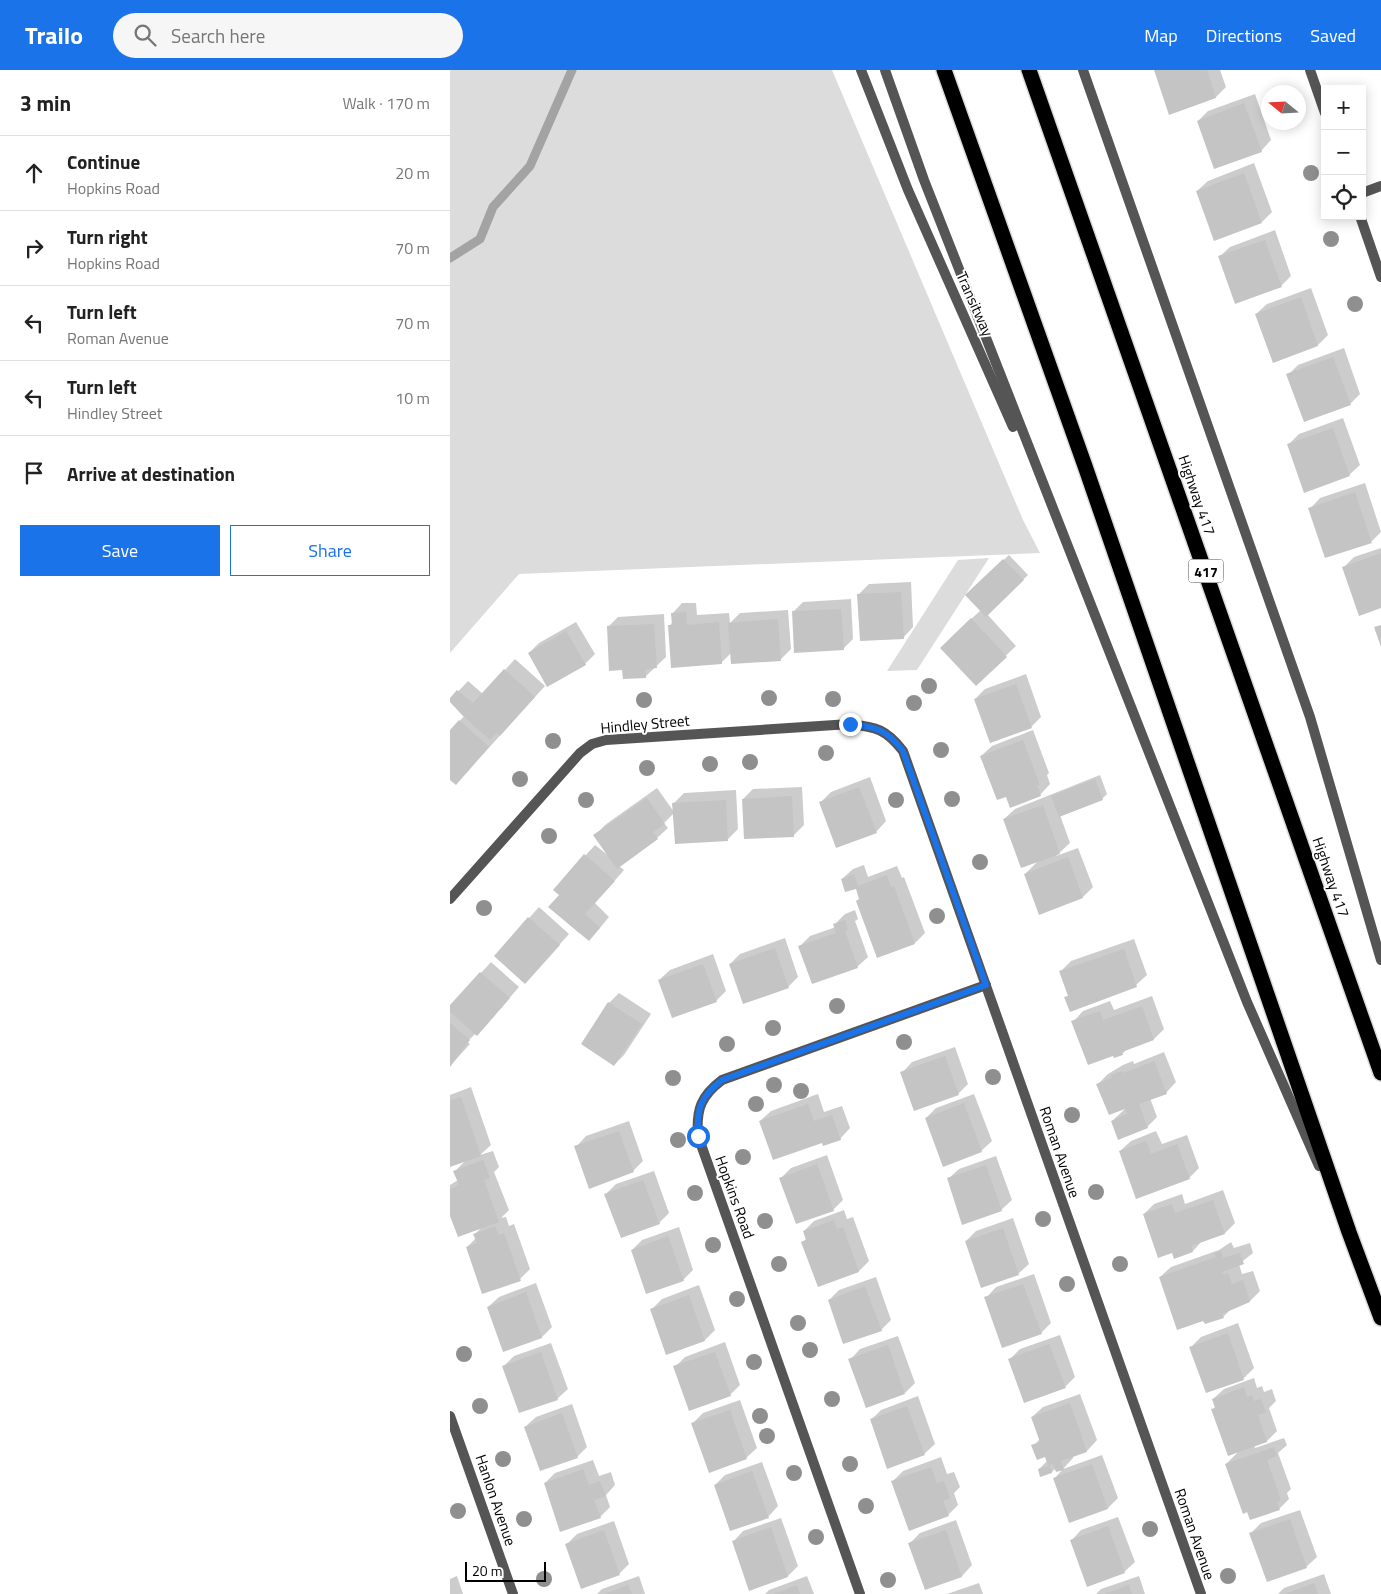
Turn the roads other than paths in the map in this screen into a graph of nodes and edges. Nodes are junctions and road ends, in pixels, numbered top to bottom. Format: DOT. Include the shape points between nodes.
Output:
graph roads {
  1 [pos="861,70"];
  2 [pos="885,70"];
  3 [pos="944,70"];
  4 [pos="1029,70"];
  5 [pos="1083,70"];
  6 [pos="1310,70"];
  7 [pos="1321,102"];
  8 [pos="1381,186"];
  9 [pos="1366,192"];
  10 [pos="1361,220"];
  11 [pos="1381,277"];
  12 [pos="1067,547"];
  13 [pos="880,728"];
  14 [pos="450,899"];
  15 [pos="1381,960"];
  16 [pos="986,985"];
  17 [pos="1381,1073"];
  18 [pos="1349,1232"];
  19 [pos="1381,1318"];
  20 [pos="450,1416"];
  21 [pos="513,1594"];
  22 [pos="860,1594"];
  23 [pos="1201,1594"];
  1 -- 12 [label="street, Transitway" via="908,190"];
  2 -- 12 [label="street"];
  3 -- 18 [label="highway" via="1085,466"];
  4 -- 17 [label="highway, Highway 417 / 417"];
  5 -- 15 [label="street" via="1310,717"];
  6 -- 7 [label="street"];
  8 -- 9 [label="street"];
  10 -- 11 [label="street"];
  12 -- 18 [label="street" via="1247,1002"];
  13 -- 14 [label="street, Hindley Street" via="850,724 606,740 592,744 580,753"];
  13 -- 16 [label="street, Roman Avenue" via="892,736 903,751"];
  16 -- 22 [label="street, Hopkins Road" via="722,1080 709,1090 697,1118 698,1136"];
  16 -- 23 [label="street, Roman Avenue"];
  18 -- 19 [label="highway"];
  20 -- 21 [label="street, Hanlon Avenue"];
}
